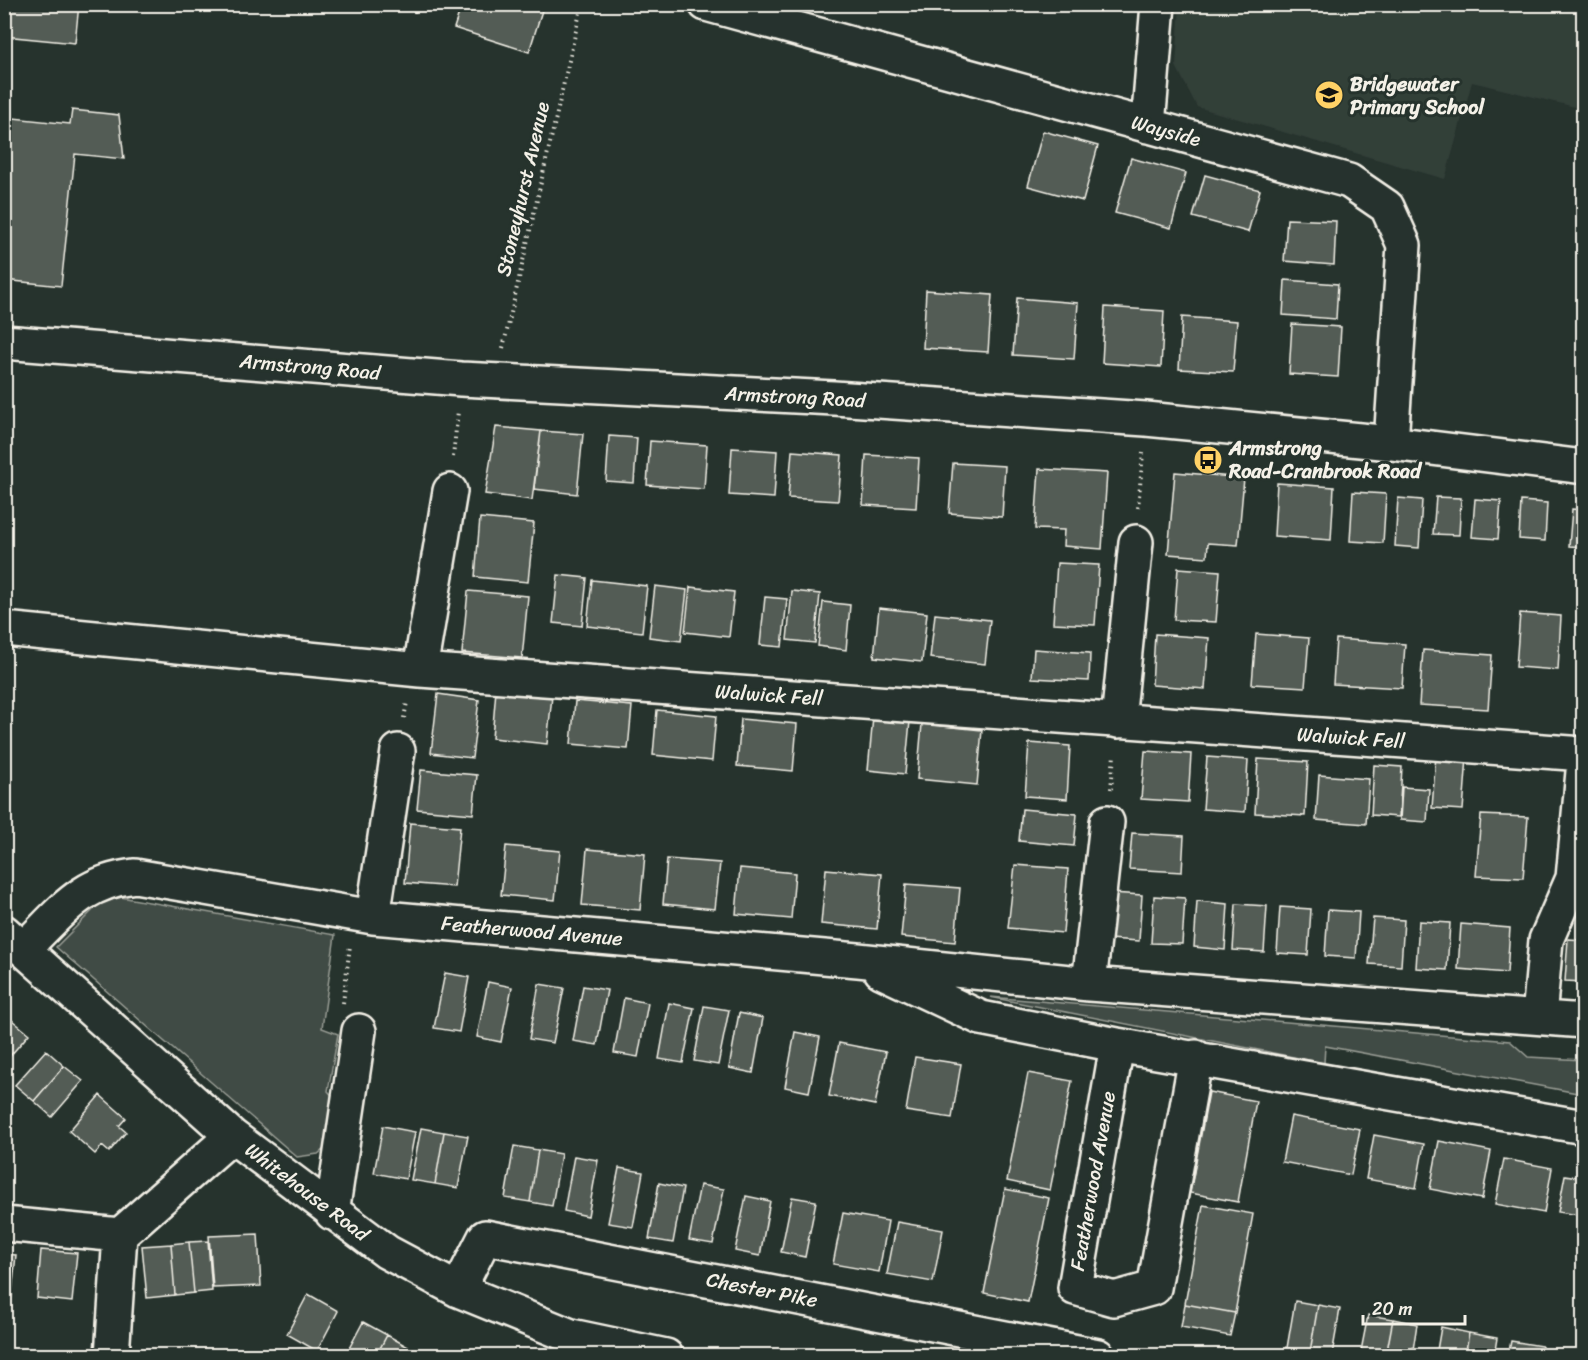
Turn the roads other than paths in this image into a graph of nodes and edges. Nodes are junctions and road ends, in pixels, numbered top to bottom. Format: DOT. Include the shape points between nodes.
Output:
graph roads {
  1 [pos="706,4"];
  2 [pos="1158,4"];
  3 [pos="1148,126"];
  4 [pos="4,342"];
  5 [pos="1391,443"];
  6 [pos="1584,467"];
  7 [pos="450,491"];
  8 [pos="1136,542"];
  9 [pos="4,629"];
  10 [pos="412,669"];
  11 [pos="1118,721"];
  12 [pos="398,751"];
  13 [pos="1584,754"];
  14 [pos="1584,761"];
  15 [pos="1107,822"];
  16 [pos="362,927"];
  17 [pos="14,940"];
  18 [pos="858,960"];
  19 [pos="1089,984"];
  20 [pos="351,1017"];
  21 [pos="1539,1017"];
  22 [pos="1584,1021"];
  23 [pos="1117,1045"];
  24 [pos="1196,1057"];
  25 [pos="1584,1127"];
  26 [pos="232,1136"];
  27 [pos="332,1213"];
  28 [pos="4,1224"];
  29 [pos="120,1235"];
  30 [pos="458,1290"];
  31 [pos="112,1356"];
  32 [pos="666,1356"];
  33 [pos="1098,1356"];
  1 -- 3 [label="street, Wayside"];
  2 -- 3 [label="street"];
  3 -- 5 [label="street, Wayside" via="1349,182 1387,207 1404,244"];
  4 -- 5 [label="street, Armstrong Road" via="496,381 1146,419"];
  5 -- 6 [label="street, Armstrong Road"];
  7 -- 10 [label="street"];
  8 -- 11 [label="street"];
  9 -- 10 [label="street, Walwick Fell"];
  10 -- 11 [label="street, Walwick Fell"];
  11 -- 13 [label="street, Walwick Fell"];
  12 -- 16 [label="street"];
  14 -- 21 [label="street" via="1573,878 1546,940"];
  15 -- 19 [label="street"];
  16 -- 17 [label="street, Featherwood Avenue" via="135,876 110,879 86,889"];
  16 -- 18 [label="street, Featherwood Avenue"];
  17 -- 26 [label="street, Whitehouse Road"];
  18 -- 19 [label="street, Featherwood Avenue"];
  18 -- 23 [label="street, Featherwood Avenue" via="981,1018"];
  19 -- 21 [label="street, Featherwood Avenue"];
  20 -- 27 [label="street"];
  21 -- 22 [label="street, Featherwood Avenue"];
  23 -- 24 [label="street, Featherwood Avenue"];
  23 -- 24 [label="street, Featherwood Avenue" via="1075,1288 1114,1299 1154,1288"];
  24 -- 25 [label="street, Featherwood Avenue"];
  26 -- 27 [label="street, Whitehouse Road"];
  26 -- 29 [label="street"];
  27 -- 30 [label="street, Whitehouse Road" via="387,1252"];
  28 -- 29 [label="street"];
  29 -- 31 [label="street"];
  30 -- 32 [label="street, Whitehouse Road" via="571,1336"];
  30 -- 33 [label="street, Chester Pike" via="485,1237"];
}
